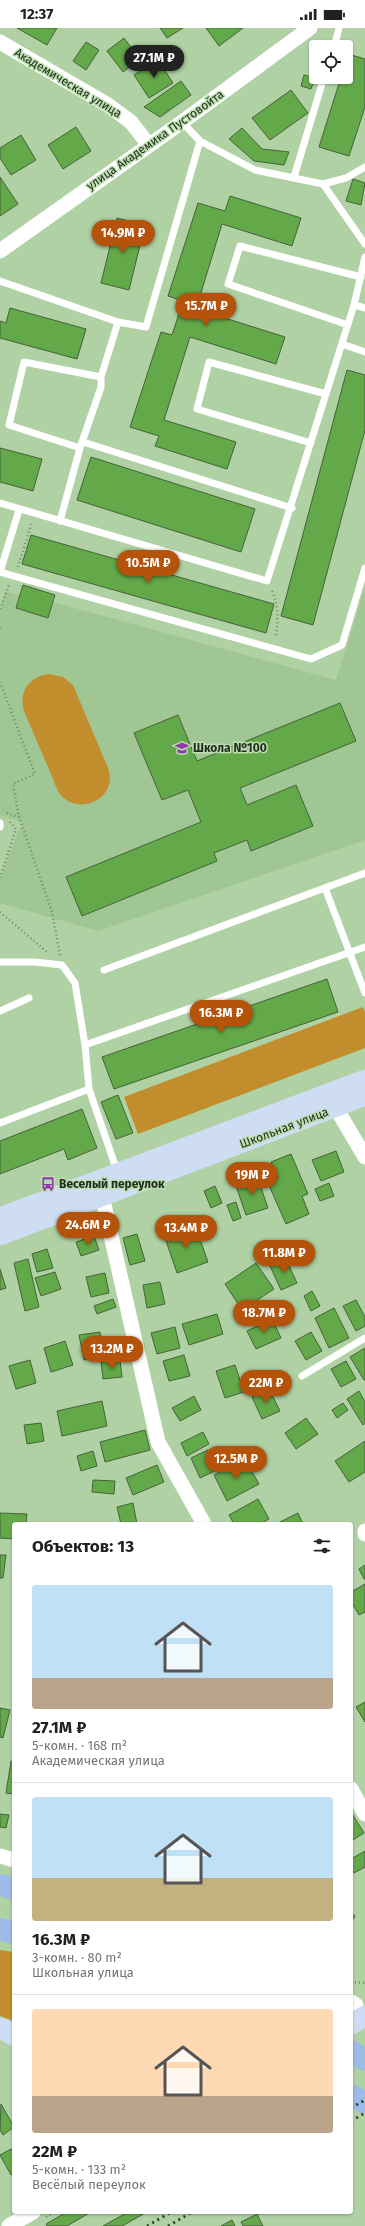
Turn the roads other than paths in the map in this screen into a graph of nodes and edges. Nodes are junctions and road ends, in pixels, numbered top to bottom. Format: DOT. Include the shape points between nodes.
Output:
graph roads {
  1 [pos="310,28"];
  2 [pos="339,28"];
  3 [pos="336,40"];
  4 [pos="0,42"];
  5 [pos="322,84"];
  6 [pos="182,122"];
  7 [pos="200,141"];
  8 [pos="148,144"];
  9 [pos="365,167"];
  10 [pos="294,178"];
  11 [pos="323,184"];
  12 [pos="361,234"];
  13 [pos="365,244"];
  14 [pos="0,251"];
  15 [pos="365,257"];
  16 [pos="360,277"];
  17 [pos="0,281"];
  18 [pos="354,305"];
  19 [pos="365,308"];
  20 [pos="118,322"];
  21 [pos="348,326"];
  22 [pos="342,344"];
  23 [pos="365,352"];
  24 [pos="101,377"];
  25 [pos="326,394"];
  26 [pos="311,443"];
  27 [pos="82,445"];
  28 [pos="0,503"];
  29 [pos="292,508"];
  30 [pos="19,510"];
  31 [pos="60,521"];
  32 [pos="0,541"];
  33 [pos="8,543"];
  34 [pos="365,568"];
  35 [pos="0,572"];
  36 [pos="3,822"];
  37 [pos="0,828"];
  38 [pos="365,873"];
  39 [pos="325,888"];
  40 [pos="365,947"];
  41 [pos="350,953"];
  42 [pos="0,962"];
  43 [pos="104,970"];
  44 [pos="365,993"];
  45 [pos="30,998"];
  46 [pos="0,1011"];
  47 [pos="85,1045"];
  48 [pos="365,1080"];
  49 [pos="89,1089"];
  50 [pos="365,1095"];
  51 [pos="336,1108"];
  52 [pos="0,1123"];
  53 [pos="365,1156"];
  54 [pos="121,1181"];
  55 [pos="100,1189"];
  56 [pos="0,1218"];
  57 [pos="0,1235"];
  58 [pos="365,1338"];
  59 [pos="302,1376"];
  60 [pos="203,1522"];
  61 [pos="353,1792"];
  62 [pos="365,1814"];
  63 [pos="0,1856"];
  64 [pos="12,1859"];
  65 [pos="0,1885"];
  66 [pos="12,1888"];
  67 [pos="0,1929"];
  68 [pos="12,1932"];
  69 [pos="0,1936"];
  70 [pos="12,1937"];
  71 [pos="0,2028"];
  72 [pos="12,2034"];
  73 [pos="0,2038"];
  74 [pos="12,2043"];
  75 [pos="353,2052"];
  76 [pos="365,2060"];
  77 [pos="353,2096"];
  78 [pos="365,2103"];
  79 [pos="30,2214"];
  80 [pos="9,2226"];
  1 -- 6 [label="street, улица Академика Пустовойта"];
  2 -- 3 [label="lane"];
  4 -- 8 [label="street, Академическая улица" via="108,105 131,122"];
  5 -- 10 [label="lane"];
  6 -- 7 [label="lane"];
  6 -- 8 [label="street, улица Академика Пустовойта"];
  7 -- 10 [label="lane" via="255,170"];
  7 -- 20 [label="lane" via="146,327"];
  8 -- 14 [label="street, улица Академика Пустовойта"];
  9 -- 11 [label="lane" via="346,178"];
  10 -- 11 [label="lane"];
  11 -- 12 [label="lane"];
  12 -- 13 [label="lane"];
  15 -- 16 [label="lane"];
  16 -- 18 [label="lane"];
  16 -- 21 [label="lane" via="240,246 228,284"];
  17 -- 20 [label="lane"];
  18 -- 19 [label="lane"];
  18 -- 21 [label="lane"];
  20 -- 24 [label="lane"];
  21 -- 22 [label="lane"];
  22 -- 23 [label="lane"];
  22 -- 25 [label="lane"];
  24 -- 27 [label="lane" via="101,387"];
  24 -- 27 [label="lane" via="24,362 9,425"];
  25 -- 26 [label="lane"];
  25 -- 26 [label="lane" via="209,362 197,409"];
  26 -- 29 [label="lane"];
  27 -- 29 [label="lane"];
  27 -- 31 [label="lane"];
  28 -- 30 [label="lane"];
  29 -- 31 [label="lane" via="267,581"];
  30 -- 31 [label="lane"];
  30 -- 33 [label="lane"];
  32 -- 33 [label="lane"];
  33 -- 35 [label="lane"];
  34 -- 35 [label="lane" via="342,645 311,659"];
  36 -- 37 [label="lane"];
  38 -- 39 [label="lane"];
  39 -- 41 [label="lane"];
  39 -- 43 [label="lane"];
  40 -- 41 [label="lane"];
  41 -- 44 [label="lane"];
  41 -- 47 [label="lane"];
  42 -- 47 [label="lane" via="62,965 75,983"];
  45 -- 46 [label="lane"];
  47 -- 49 [label="lane"];
  48 -- 54 [label="main road, Школьная улица"];
  49 -- 52 [label="lane"];
  49 -- 54 [label="lane"];
  50 -- 51 [label="main road, Школьная улица"];
  51 -- 53 [label="street"];
  51 -- 54 [label="main road, Школьная улица"];
  54 -- 55 [label="main road, Школьная улица"];
  55 -- 56 [label="main road, Школьная улица"];
  55 -- 57 [label="main road, Школьная улица"];
  55 -- 60 [label="street" via="158,1442"];
  58 -- 59 [label="lane"];
  61 -- 62 [label="street"];
  63 -- 64 [label="street"];
  65 -- 66 [label="main road"];
  67 -- 68 [label="main road"];
  69 -- 70 [label="main road"];
  71 -- 72 [label="main road"];
  73 -- 74 [label="main road"];
  75 -- 76 [label="main road"];
  77 -- 78 [label="main road"];
  79 -- 80 [label="street"];
}
